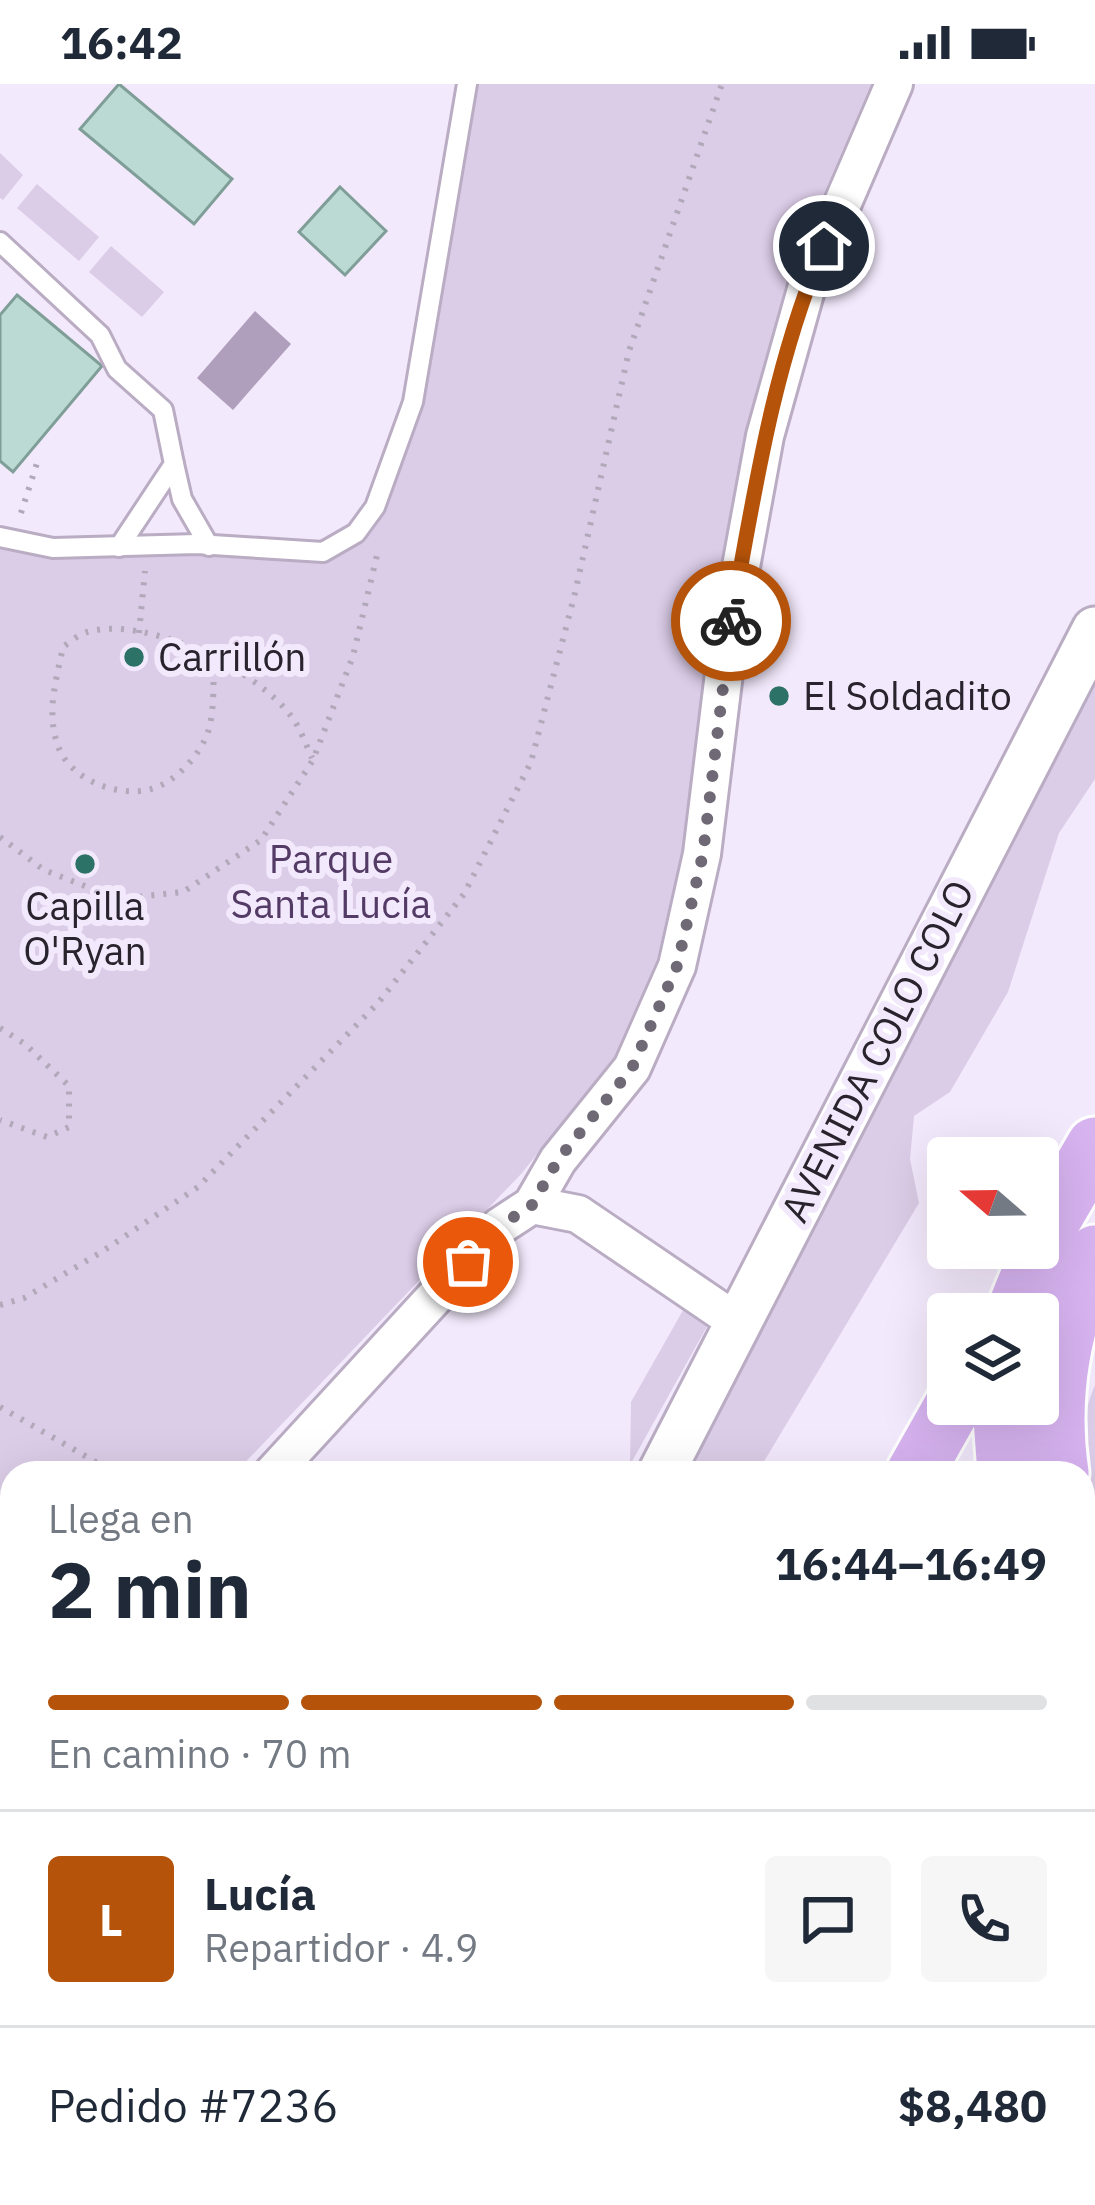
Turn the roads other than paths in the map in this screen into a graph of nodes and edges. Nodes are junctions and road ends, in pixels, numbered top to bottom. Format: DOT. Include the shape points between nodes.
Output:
graph roads {
  1 [pos="467,84"];
  2 [pos="894,84"];
  3 [pos="0,242"];
  4 [pos="174,464"];
  5 [pos="6,538"];
  6 [pos="209,546"];
  7 [pos="119,547"];
  8 [pos="1095,630"];
  9 [pos="1095,1146"];
  10 [pos="532,1205"];
  11 [pos="1095,1254"];
  12 [pos="1019,1293"];
  13 [pos="737,1322"];
  14 [pos="942,1425"];
  15 [pos="1015,1425"];
  16 [pos="284,1461"];
  17 [pos="667,1461"];
  18 [pos="922,1461"];
  19 [pos="1038,1461"];
  20 [pos="1042,1461"];
  1 -- 6 [label="lane" via="413,402 375,507 356,533 323,552"];
  2 -- 10 [label="street" via="807,286 765,436 729,632 703,854 677,966 632,1068"];
  3 -- 4 [label="lane" via="100,335 117,370 163,410"];
  4 -- 6 [label="lane" via="182,499"];
  4 -- 7 [label="lane"];
  5 -- 7 [label="lane" via="52,548"];
  6 -- 7 [label="lane"];
  8 -- 13 [label="street, AVENIDA COLO COLO"];
  9 -- 12 [label="main road"];
  10 -- 13 [label="street" via="578,1214"];
  10 -- 16 [label="street" via="500,1226"];
  11 -- 20 [label="main road" via="1061,1358"];
  13 -- 17 [label="street, AVENIDA COLO COLO"];
  14 -- 18 [label="main road"];
  15 -- 19 [label="main road"];
}
